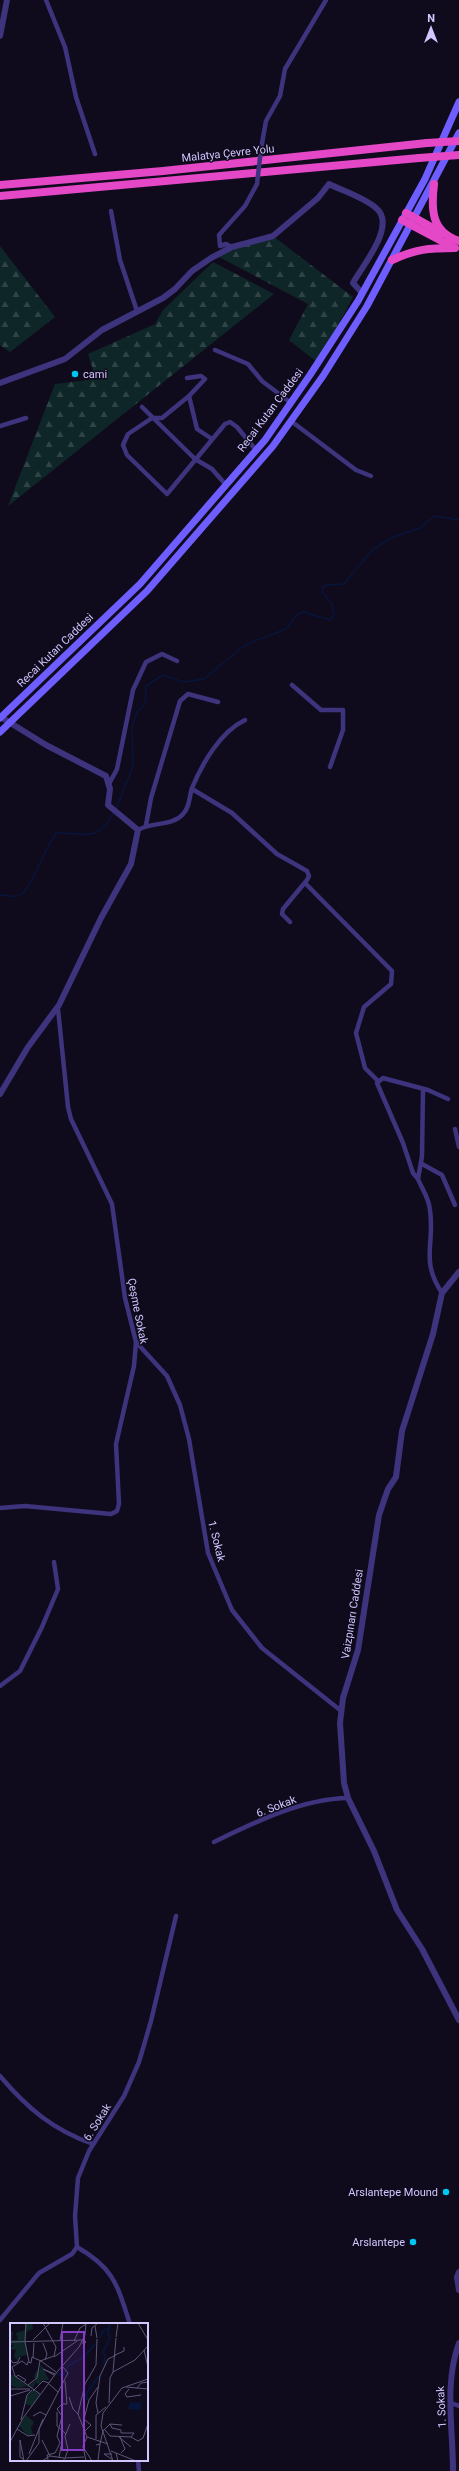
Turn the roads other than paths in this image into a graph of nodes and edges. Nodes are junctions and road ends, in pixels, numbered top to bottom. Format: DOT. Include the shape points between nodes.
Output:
graph roads {
  1 [pos="7,0"];
  2 [pos="46,0"];
  3 [pos="326,0"];
  4 [pos="0,36"];
  5 [pos="459,102"];
  6 [pos="459,133"];
  7 [pos="459,142"];
  8 [pos="95,154"];
  9 [pos="459,155"];
  10 [pos="434,184"];
  11 [pos="0,185"];
  12 [pos="0,196"];
  13 [pos="111,211"];
  14 [pos="404,216"];
  15 [pos="413,221"];
  16 [pos="442,233"];
  17 [pos="458,246"];
  18 [pos="232,247"];
  19 [pos="392,260"];
  20 [pos="362,293"];
  21 [pos="137,311"];
  22 [pos="215,350"];
  23 [pos="187,378"];
  24 [pos="0,383"];
  25 [pos="189,396"];
  26 [pos="291,403"];
  27 [pos="142,407"];
  28 [pos="26,418"];
  29 [pos="152,418"];
  30 [pos="290,421"];
  31 [pos="0,426"];
  32 [pos="212,439"];
  33 [pos="256,450"];
  34 [pos="195,459"];
  35 [pos="371,476"];
  36 [pos="226,485"];
  37 [pos="177,661"];
  38 [pos="292,685"];
  39 [pos="218,702"];
  40 [pos="1,717"];
  41 [pos="245,720"];
  42 [pos="10,723"];
  43 [pos="0,732"];
  44 [pos="330,767"];
  45 [pos="109,784"];
  46 [pos="192,789"];
  47 [pos="146,825"];
  48 [pos="138,830"];
  49 [pos="305,883"];
  50 [pos="290,922"];
  51 [pos="59,1005"];
  52 [pos="378,1081"];
  53 [pos="423,1090"];
  54 [pos="0,1094"];
  55 [pos="448,1099"];
  56 [pos="455,1129"];
  57 [pos="459,1147"];
  58 [pos="422,1164"];
  59 [pos="418,1179"];
  60 [pos="455,1205"];
  61 [pos="459,1272"];
  62 [pos="442,1293"];
  63 [pos="136,1342"];
  64 [pos="0,1508"];
  65 [pos="54,1562"];
  66 [pos="0,1686"];
  67 [pos="340,1710"];
  68 [pos="348,1798"];
  69 [pos="214,1842"];
  70 [pos="176,1916"];
  71 [pos="459,2020"];
  72 [pos="0,2076"];
  73 [pos="93,2144"];
  74 [pos="77,2247"];
  75 [pos="459,2272"];
  76 [pos="459,2290"];
  77 [pos="0,2320"];
  78 [pos="130,2323"];
  79 [pos="459,2343"];
  80 [pos="451,2403"];
  81 [pos="459,2406"];
  82 [pos="138,2461"];
  83 [pos="139,2471"];
  84 [pos="453,2471"];
  1 -- 4 [label="street"];
  2 -- 8 [label="street" via="65,47 76,96"];
  3 -- 18 [label="street, bridge" via="285,68 280,96 266,121 257,184 245,206 218,235 220,246 226,244"];
  5 -- 14 [label="main road, Recai Kutan Caddesi" via="425,179"];
  6 -- 10 [label="main road, Recai Kutan Caddesi"];
  7 -- 11 [label="highway, Malatya Çevre Yolu, bridge"];
  9 -- 12 [label="highway, Malatya Çevre Yolu, bridge"];
  10 -- 15 [label="main road, Recai Kutan Caddesi"];
  10 -- 16 [label="highway" via="432,207"];
  13 -- 21 [label="street" via="120,260"];
  14 -- 15 [label="highway"];
  14 -- 20 [label="main road, Recai Kutan Caddesi"];
  15 -- 16 [label="highway"];
  15 -- 17 [label="highway"];
  15 -- 19 [label="main road, Recai Kutan Caddesi"];
  16 -- 17 [label="highway"];
  17 -- 19 [label="highway" via="421,249"];
  18 -- 20 [label="street" via="273,236 318,198 329,184 375,207 382,215 382,234 352,283"];
  18 -- 21 [label="street" via="192,271 175,290"];
  19 -- 30 [label="main road, Recai Kutan Caddesi" via="367,306"];
  20 -- 26 [label="main road, Recai Kutan Caddesi"];
  21 -- 24 [label="street" via="102,330 65,358"];
  22 -- 26 [label="street" via="248,364 262,380"];
  23 -- 25 [label="street" via="201,376 205,379"];
  25 -- 29 [label="street" via="162,418"];
  25 -- 32 [label="street" via="197,429"];
  26 -- 33 [label="main road, Recai Kutan Caddesi"];
  27 -- 29 [label="street"];
  28 -- 31 [label="street"];
  29 -- 34 [label="street"];
  29 -- 34 [label="street" via="128,434 123,445 127,455 163,491 167,494 174,488"];
  30 -- 35 [label="street" via="356,470"];
  30 -- 42 [label="main road, Recai Kutan Caddesi" via="273,446 147,591"];
  32 -- 33 [label="street" via="224,424 230,422"];
  32 -- 34 [label="street"];
  33 -- 36 [label="main road, Recai Kutan Caddesi"];
  34 -- 36 [label="street" via="212,469"];
  36 -- 40 [label="main road, Recai Kutan Caddesi" via="140,584"];
  37 -- 45 [label="street" via="162,654 146,662 133,690 117,769"];
  38 -- 44 [label="street" via="321,710 343,710 343,730"];
  39 -- 47 [label="street" via="188,694 180,701 151,798"];
  40 -- 42 [label="street"];
  41 -- 46 [label="street" via="218,743"];
  42 -- 43 [label="main road, Recai Kutan Caddesi"];
  42 -- 45 [label="street" via="46,745 101,772"];
  45 -- 48 [label="street" via="108,805"];
  46 -- 47 [label="street" via="189,804 182,816 172,821"];
  46 -- 49 [label="street" via="241,820 277,854 307,871 309,876"];
  47 -- 48 [label="street"];
  48 -- 51 [label="street" via="131,864 101,918"];
  49 -- 50 [label="street" via="282,909 282,914"];
  49 -- 52 [label="street" via="392,971 390,984 364,1007 356,1033 366,1068"];
  51 -- 54 [label="street" via="28,1047"];
  51 -- 63 [label="street, Çeşme Sokak" via="56,1012 68,1107 71,1119 112,1204 125,1298"];
  52 -- 53 [label="street" via="383,1078"];
  52 -- 59 [label="street" via="378,1088 401,1137 413,1173"];
  53 -- 55 [label="street"];
  53 -- 58 [label="street"];
  56 -- 57 [label="street"];
  58 -- 59 [label="street"];
  58 -- 60 [label="street" via="442,1175"];
  59 -- 62 [label="street" via="426,1194 430,1212 431,1273"];
  61 -- 62 [label="street, Vaizpınarı Caddesi"];
  62 -- 67 [label="street, Vaizpınarı Caddesi" via="433,1334 402,1431 396,1477 388,1489 379,1515 358,1650"];
  63 -- 64 [label="street, Çeşme Sokak" via="134,1366 116,1444 119,1504 117,1511 111,1514 97,1514 24,1506"];
  63 -- 67 [label="street, 1. Sokak" via="167,1376 180,1405 189,1439 205,1544 232,1610 262,1648"];
  65 -- 66 [label="street" via="58,1589 42,1627 20,1671"];
  67 -- 68 [label="street, Vaizpınarı Caddesi" via="344,1784"];
  68 -- 69 [label="street, 6. Sokak" via="328,1798 310,1802"];
  68 -- 71 [label="street, Vaizpınarı Caddesi" via="374,1851 397,1910 422,1949"];
  70 -- 73 [label="street, 6. Sokak" via="139,2062 124,2096"];
  72 -- 73 [label="street" via="50,2124 73,2137"];
  73 -- 74 [label="street, 6. Sokak" via="77,2183"];
  74 -- 77 [label="street" via="72,2254 39,2273"];
  74 -- 78 [label="street" via="98,2261 112,2275"];
  75 -- 76 [label="street"];
  79 -- 80 [label="street, 1. Sokak" via="451,2370"];
  80 -- 81 [label="street"];
  80 -- 84 [label="street, 1. Sokak"];
  82 -- 83 [label="street"];
}
